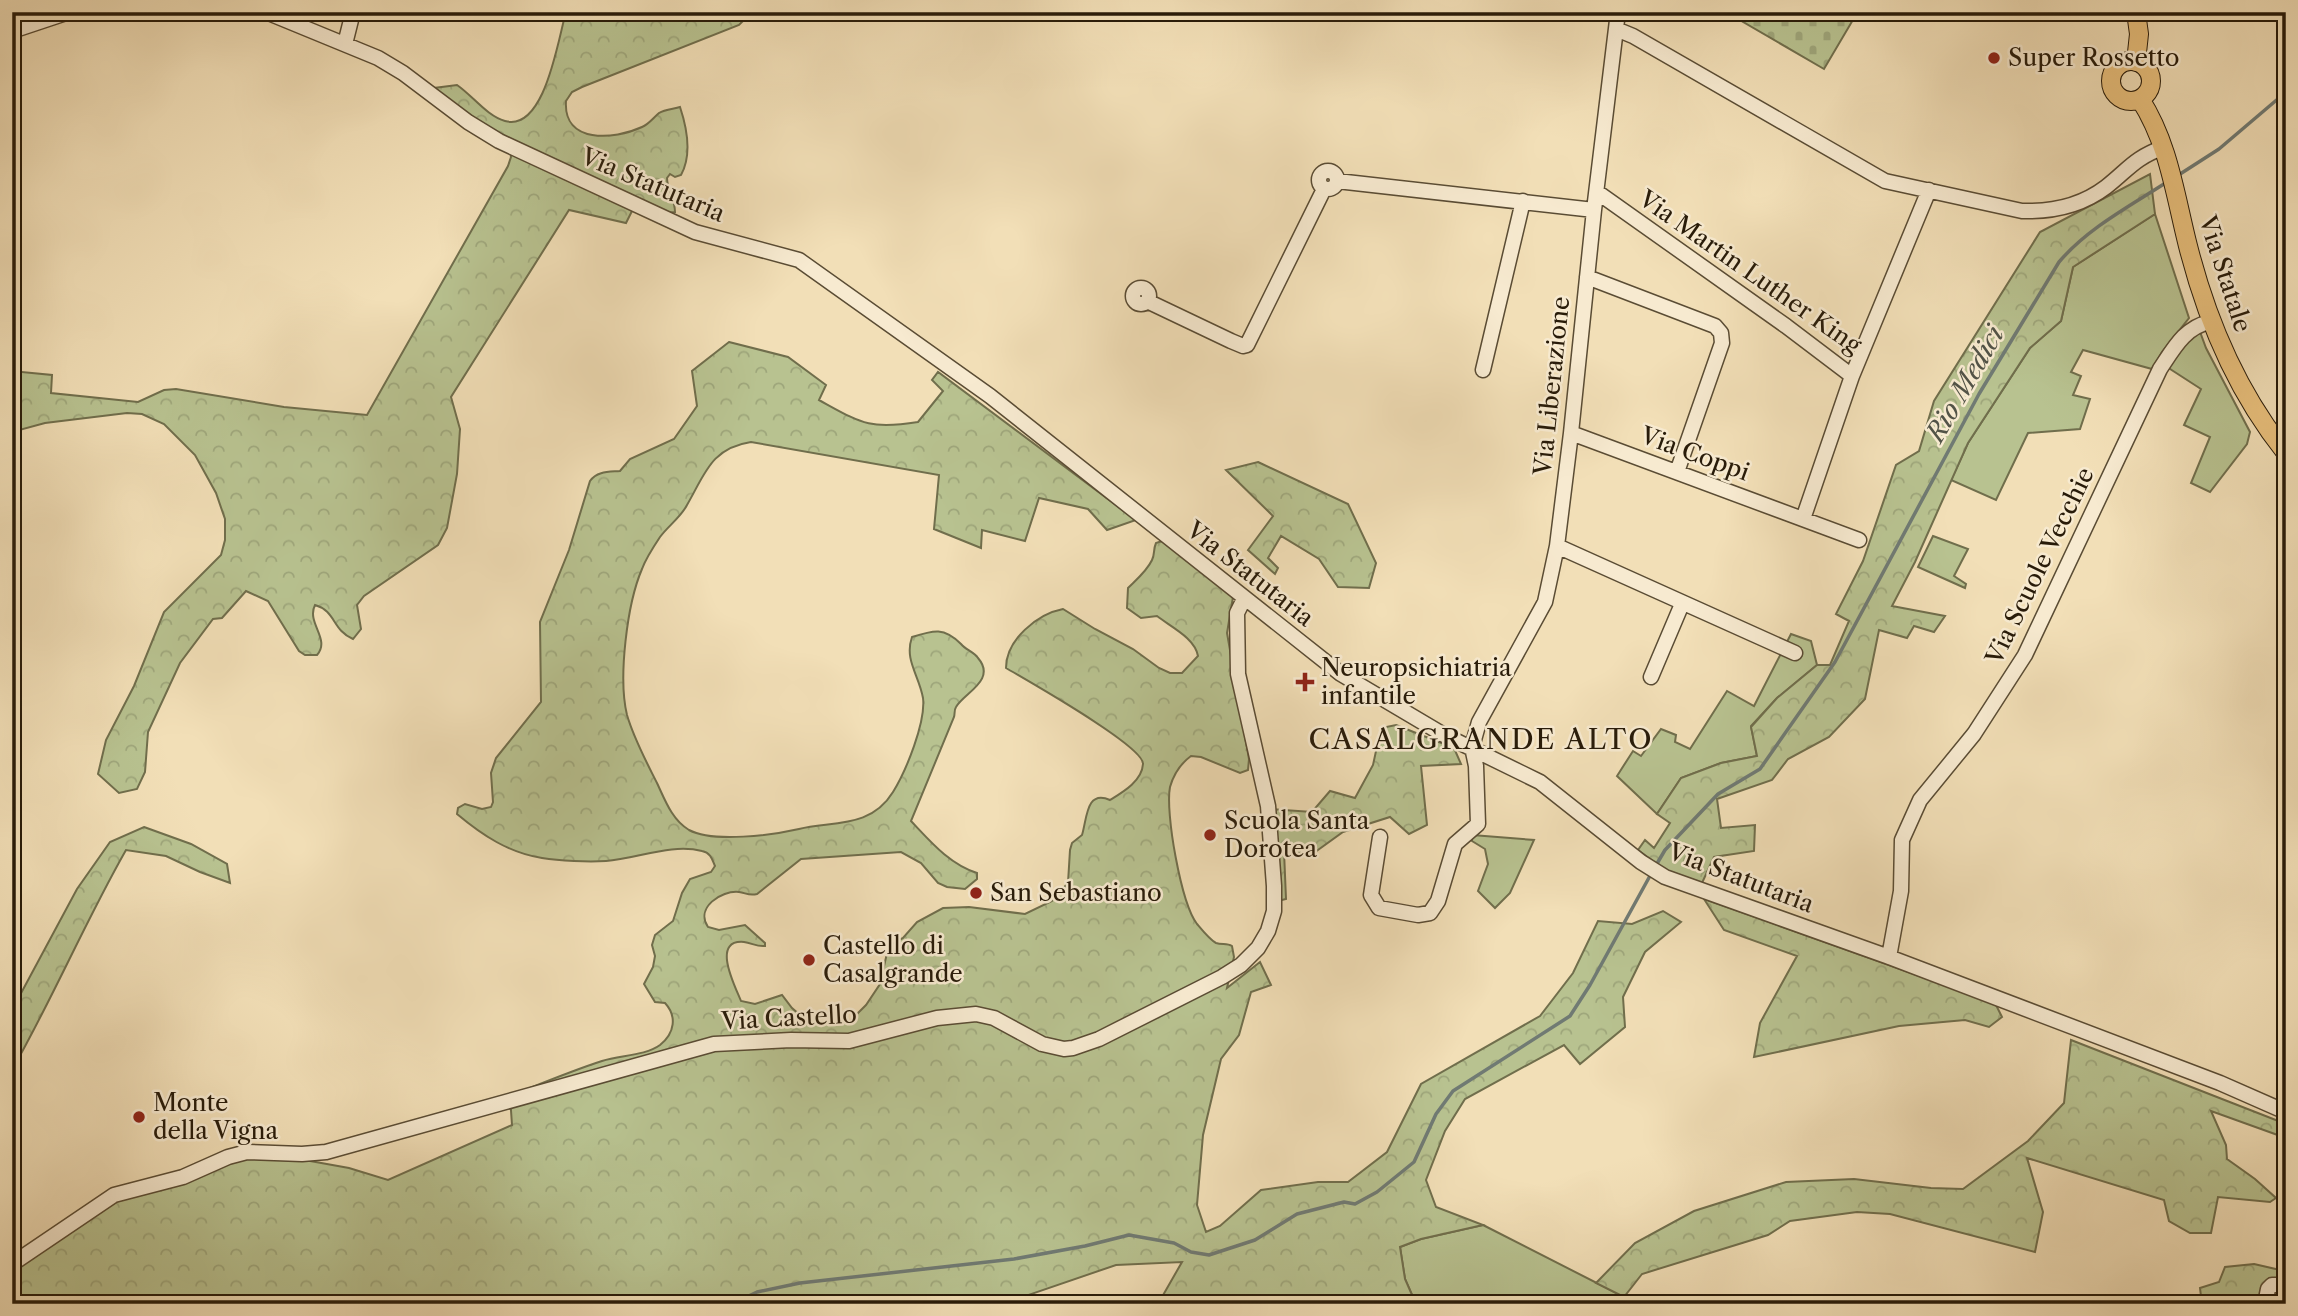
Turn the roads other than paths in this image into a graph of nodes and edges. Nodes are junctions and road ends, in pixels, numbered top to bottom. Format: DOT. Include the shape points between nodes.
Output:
graph roads {
  1 [pos="69,12"];
  2 [pos="266,12"];
  3 [pos="354,12"];
  4 [pos="1618,12"];
  5 [pos="2136,12"];
  6 [pos="1616,29"];
  7 [pos="12,32"];
  8 [pos="345,44"];
  9 [pos="2136,62"];
  10 [pos="2140,99"];
  11 [pos="2166,156"];
  12 [pos="1929,190"];
  13 [pos="1597,192"];
  14 [pos="1523,201"];
  15 [pos="1594,210"];
  16 [pos="1587,277"];
  17 [pos="1147,301"];
  18 [pos="2210,322"];
  19 [pos="1483,370"];
  20 [pos="1852,376"];
  21 [pos="1572,433"];
  22 [pos="2286,453"];
  23 [pos="1677,472"];
  24 [pos="1802,519"];
  25 [pos="1859,540"];
  26 [pos="1557,546"];
  27 [pos="1244,599"];
  28 [pos="1682,604"];
  29 [pos="1795,653"];
  30 [pos="1651,677"];
  31 [pos="1472,747"];
  32 [pos="1380,837"];
  33 [pos="1889,957"];
  34 [pos="2286,1112"];
  35 [pos="12,1264"];
  36 [pos="2286,1290"];
  37 [pos="2265,1304"];
  1 -- 7 [label="street"];
  2 -- 8 [label="street, Via Statutaria"];
  3 -- 8 [label="street"];
  4 -- 6 [label="street, Via Liberazione"];
  5 -- 9 [label="main road"];
  6 -- 12 [label="street" via="1879,178"];
  6 -- 13 [label="street, Via Liberazione"];
  8 -- 27 [label="street, Via Statutaria" via="390,64 499,141 695,232 799,260 990,396"];
  9 -- 10 [label="main road" via="2147,69 2151,80"];
  9 -- 10 [label="main road" via="2118,67 2112,83 2122,98"];
  10 -- 11 [label="main road, Via Statale" via="2154,121"];
  11 -- 12 [label="street" via="2137,159 2094,195 2043,212"];
  11 -- 18 [label="main road, Via Statale"];
  12 -- 20 [label="street, Via Martin Luther King"];
  13 -- 15 [label="street, Via Liberazione"];
  13 -- 20 [label="street, Via Martin Luther King"];
  14 -- 15 [label="street"];
  14 -- 17 [label="street" via="1330,185 1247,345"];
  14 -- 19 [label="street"];
  15 -- 16 [label="street, Via Liberazione"];
  16 -- 21 [label="street, Via Liberazione"];
  16 -- 23 [label="street" via="1721,332 1722,343"];
  18 -- 22 [label="main road, Via Statale" via="2242,389"];
  18 -- 33 [label="street, Via Scuole Vecchie" via="2191,328 2160,369 2025,655 1975,734 1920,800 1902,840 1901,891"];
  20 -- 24 [label="street"];
  21 -- 23 [label="street, Via Coppi"];
  21 -- 26 [label="street, Via Liberazione"];
  23 -- 24 [label="street, Via Coppi"];
  24 -- 25 [label="street, Via Coppi"];
  26 -- 28 [label="street"];
  26 -- 31 [label="street, Via Liberazione" via="1545,602 1479,722"];
  27 -- 31 [label="street, Via Statutaria" via="1344,676"];
  27 -- 35 [label="street, Via Castello" via="1237,613 1238,674 1268,806 1273,911 1258,948 1222,977 1099,1040 1073,1048 1042,1044 976,1014 937,1018 849,1041 714,1044 315,1154 237,1154 183,1177 114,1195"];
  28 -- 29 [label="street"];
  28 -- 30 [label="street"];
  31 -- 32 [label="street" via="1478,824 1455,844 1430,913 1379,908 1371,895"];
  31 -- 33 [label="street, Via Statutaria" via="1540,782 1660,874"];
  33 -- 34 [label="street, Via Statutaria"];
  36 -- 37 [label="street" via="2272,1285"];
}
